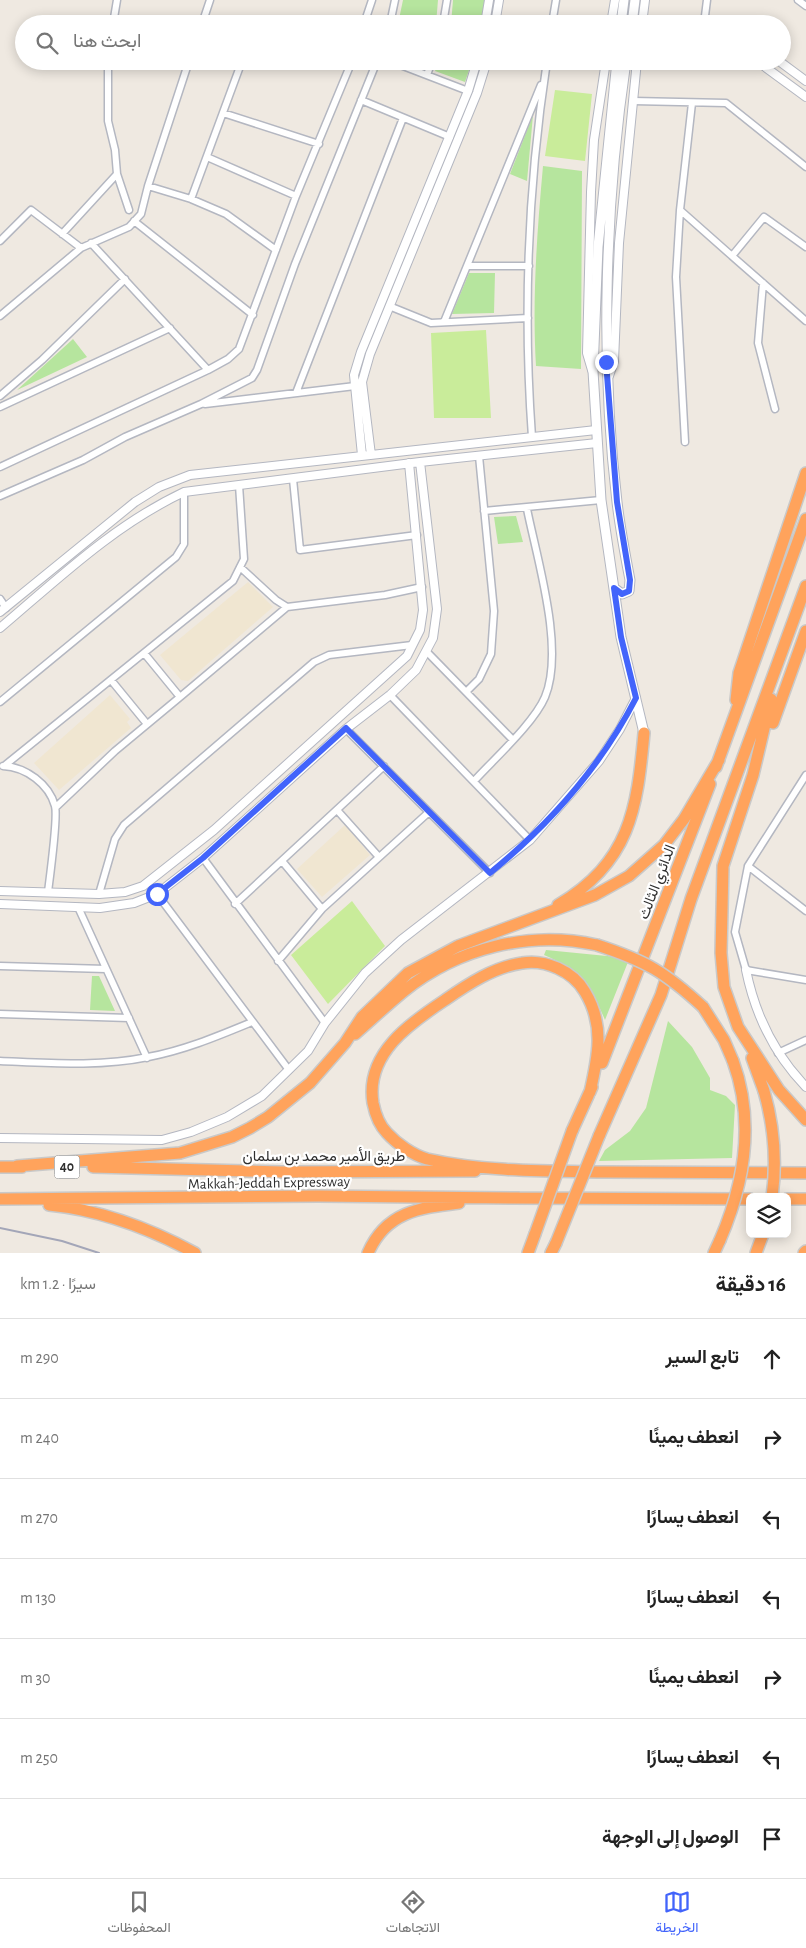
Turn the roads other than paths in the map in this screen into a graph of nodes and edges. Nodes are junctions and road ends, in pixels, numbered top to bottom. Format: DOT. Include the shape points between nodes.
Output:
graph roads {
  1 [pos="117,0"];
  2 [pos="210,0"];
  3 [pos="372,0"];
  4 [pos="395,0"];
  5 [pos="447,0"];
  6 [pos="489,0"];
  7 [pos="499,0"];
  8 [pos="556,0"];
  9 [pos="615,0"];
  10 [pos="624,0"];
  11 [pos="635,0"];
  12 [pos="645,0"];
  13 [pos="707,0"];
  14 [pos="798,0"];
  15 [pos="805,4"];
  16 [pos="114,15"];
  17 [pos="205,15"];
  18 [pos="367,15"];
  19 [pos="392,15"];
  20 [pos="444,15"];
  21 [pos="486,15"];
  22 [pos="496,15"];
  23 [pos="554,15"];
  24 [pos="612,15"];
  25 [pos="622,15"];
  26 [pos="633,15"];
  27 [pos="643,15"];
  28 [pos="705,15"];
  29 [pos="108,70"];
  30 [pos="186,70"];
  31 [pos="239,70"];
  32 [pos="348,70"];
  33 [pos="373,70"];
  34 [pos="412,70"];
  35 [pos="429,70"];
  36 [pos="474,70"];
  37 [pos="484,70"];
  38 [pos="545,70"];
  39 [pos="605,70"];
  40 [pos="616,70"];
  41 [pos="625,70"];
  42 [pos="636,70"];
  43 [pos="769,70"];
  44 [pos="791,70"];
  45 [pos="427,76"];
  46 [pos="544,78"];
  47 [pos="806,81"];
  48 [pos="468,91"];
  49 [pos="805,96"];
  50 [pos="361,100"];
  51 [pos="633,102"];
  52 [pos="692,103"];
  53 [pos="223,113"];
  54 [pos="402,118"];
  55 [pos="450,137"];
  56 [pos="319,144"];
  57 [pos="207,157"];
  58 [pos="806,167"];
  59 [pos="117,174"];
  60 [pos="148,186"];
  61 [pos="296,196"];
  62 [pos="191,199"];
  63 [pos="129,210"];
  64 [pos="680,210"];
  65 [pos="134,221"];
  66 [pos="62,234"];
  67 [pos="0,241"];
  68 [pos="91,244"];
  69 [pos="806,247"];
  70 [pos="80,248"];
  71 [pos="276,250"];
  72 [pos="732,256"];
  73 [pos="468,266"];
  74 [pos="529,266"];
  75 [pos="125,280"];
  76 [pos="763,283"];
  77 [pos="389,306"];
  78 [pos="254,315"];
  79 [pos="0,316"];
  80 [pos="528,318"];
  81 [pos="806,321"];
  82 [pos="444,322"];
  83 [pos="170,328"];
  84 [pos="208,370"];
  85 [pos="593,371"];
  86 [pos="608,381"];
  87 [pos="355,386"];
  88 [pos="296,393"];
  89 [pos="0,396"];
  90 [pos="201,404"];
  91 [pos="0,407"];
  92 [pos="775,409"];
  93 [pos="596,430"];
  94 [pos="532,437"];
  95 [pos="685,442"];
  96 [pos="597,443"];
  97 [pos="362,455"];
  98 [pos="370,455"];
  99 [pos="479,456"];
  100 [pos="420,462"];
  101 [pos="409,463"];
  102 [pos="0,467"];
  103 [pos="805,477"];
  104 [pos="293,479"];
  105 [pos="239,485"];
  106 [pos="184,492"];
  107 [pos="0,496"];
  108 [pos="600,500"];
  109 [pos="527,508"];
  110 [pos="484,511"];
  111 [pos="806,519"];
  112 [pos="416,534"];
  113 [pos="240,567"];
  114 [pos="806,586"];
  115 [pos="422,587"];
  116 [pos="614,588"];
  117 [pos="0,599"];
  118 [pos="287,607"];
  119 [pos="3,610"];
  120 [pos="0,628"];
  121 [pos="806,631"];
  122 [pos="412,645"];
  123 [pos="427,652"];
  124 [pos="144,653"];
  125 [pos="774,675"];
  126 [pos="111,680"];
  127 [pos="466,692"];
  128 [pos="390,695"];
  129 [pos="180,697"];
  130 [pos="636,698"];
  131 [pos="0,702"];
  132 [pos="735,715"];
  133 [pos="147,724"];
  134 [pos="346,728"];
  135 [pos="644,733"];
  136 [pos="512,739"];
  137 [pos="719,760"];
  138 [pos="2,766"];
  139 [pos="384,766"];
  140 [pos="755,769"];
  141 [pos="806,775"];
  142 [pos="474,781"];
  143 [pos="56,807"];
  144 [pos="337,810"];
  145 [pos="429,812"];
  146 [pos="530,840"];
  147 [pos="379,857"];
  148 [pos="203,858"];
  149 [pos="282,861"];
  150 [pos="748,866"];
  151 [pos="490,873"];
  152 [pos="0,891"];
  153 [pos="48,892"];
  154 [pos="99,894"];
  155 [pos="157,894"];
  156 [pos="0,904"];
  157 [pos="235,904"];
  158 [pos="78,907"];
  159 [pos="322,908"];
  160 [pos="806,910"];
  161 [pos="532,920"];
  162 [pos="278,961"];
  163 [pos="0,966"];
  164 [pos="106,969"];
  165 [pos="746,970"];
  166 [pos="806,980"];
  167 [pos="0,1014"];
  168 [pos="129,1018"];
  169 [pos="252,1022"];
  170 [pos="324,1023"];
  171 [pos="744,1038"];
  172 [pos="806,1040"];
  173 [pos="345,1043"];
  174 [pos="778,1053"];
  175 [pos="147,1058"];
  176 [pos="0,1061"];
  177 [pos="289,1070"];
  178 [pos="806,1087"];
  179 [pos="590,1092"];
  180 [pos="806,1120"];
  181 [pos="0,1138"];
  182 [pos="16,1166"];
  183 [pos="0,1167"];
  184 [pos="514,1171"];
  185 [pos="806,1173"];
  186 [pos="772,1193"];
  187 [pos="519,1198"];
  188 [pos="746,1199"];
  189 [pos="791,1199"];
  190 [pos="806,1199"];
  191 [pos="0,1201"];
  192 [pos="762,1238"];
  193 [pos="553,1248"];
  194 [pos="195,1253"];
  195 [pos="368,1253"];
  196 [pos="528,1253"];
  197 [pos="714,1253"];
  198 [pos="756,1253"];
  1 -- 16 [label="street"];
  2 -- 17 [label="street"];
  3 -- 18 [label="street"];
  4 -- 19 [label="street"];
  5 -- 20 [label="street"];
  6 -- 21 [label="street"];
  7 -- 22 [label="street"];
  8 -- 23 [label="street"];
  9 -- 24 [label="street"];
  10 -- 25 [label="main road"];
  11 -- 26 [label="main road"];
  12 -- 27 [label="street"];
  13 -- 28 [label="street"];
  14 -- 15 [label="street"];
  29 -- 59 [label="street" via="108,120"];
  30 -- 60 [label="street"];
  31 -- 53 [label="street"];
  32 -- 56 [label="street"];
  33 -- 50 [label="street"];
  34 -- 45 [label="street"];
  35 -- 45 [label="street"];
  36 -- 48 [label="street"];
  37 -- 77 [label="street"];
  38 -- 46 [label="street"];
  39 -- 85 [label="street" via="590,192 587,353"];
  40 -- 85 [label="main road" via="598,247"];
  41 -- 86 [label="main road" via="610,248"];
  42 -- 51 [label="street"];
  43 -- 49 [label="street"];
  44 -- 47 [label="street"];
  45 -- 48 [label="street"];
  46 -- 73 [label="street"];
  46 -- 74 [label="street"];
  48 -- 55 [label="street"];
  50 -- 54 [label="street"];
  50 -- 90 [label="street" via="294,264 257,370 252,378"];
  51 -- 52 [label="street"];
  51 -- 86 [label="street" via="619,242 614,361"];
  52 -- 58 [label="street" via="726,104"];
  52 -- 64 [label="street"];
  53 -- 56 [label="street"];
  53 -- 57 [label="street"];
  54 -- 55 [label="street"];
  54 -- 88 [label="street"];
  55 -- 87 [label="street" via="361,352 354,374"];
  56 -- 61 [label="street"];
  57 -- 61 [label="street"];
  57 -- 62 [label="street"];
  59 -- 63 [label="street"];
  59 -- 66 [label="street"];
  60 -- 62 [label="street"];
  60 -- 65 [label="street" via="141,214"];
  61 -- 71 [label="street"];
  62 -- 71 [label="street" via="226,214"];
  64 -- 72 [label="street"];
  64 -- 95 [label="street" via="676,277"];
  65 -- 68 [label="street" via="129,227"];
  65 -- 78 [label="street"];
  66 -- 67 [label="street" via="31,210"];
  66 -- 70 [label="street"];
  68 -- 70 [label="street"];
  68 -- 75 [label="street"];
  69 -- 72 [label="street" via="764,217"];
  70 -- 79 [label="street"];
  71 -- 78 [label="street"];
  72 -- 76 [label="street"];
  73 -- 74 [label="street"];
  73 -- 82 [label="street"];
  74 -- 80 [label="street"];
  75 -- 83 [label="street"];
  75 -- 89 [label="street"];
  76 -- 81 [label="street"];
  76 -- 92 [label="street" via="758,343"];
  77 -- 82 [label="street" via="431,323"];
  77 -- 98 [label="street" via="362,382"];
  78 -- 84 [label="street" via="239,349 228,360"];
  80 -- 82 [label="street"];
  80 -- 94 [label="street" via="527,368"];
  83 -- 84 [label="street"];
  83 -- 91 [label="street"];
  84 -- 102 [label="street"];
  85 -- 93 [label="main road"];
  86 -- 116 [label="main road" via="617,502 630,580 629,591 622,594"];
  87 -- 88 [label="street"];
  87 -- 97 [label="street"];
  88 -- 90 [label="street"];
  90 -- 107 [label="street"];
  93 -- 94 [label="street"];
  93 -- 96 [label="main road"];
  94 -- 98 [label="street"];
  96 -- 99 [label="street"];
  96 -- 108 [label="main road"];
  97 -- 98 [label="street"];
  97 -- 119 [label="street" via="190,475 159,486"];
  99 -- 100 [label="street"];
  99 -- 110 [label="street"];
  100 -- 101 [label="street"];
  100 -- 123 [label="street" via="437,608 433,638"];
  101 -- 104 [label="street"];
  101 -- 112 [label="street"];
  103 -- 132 [label="highway" via="738,673"];
  104 -- 105 [label="street"];
  104 -- 112 [label="street" via="300,550"];
  105 -- 106 [label="street"];
  105 -- 113 [label="street" via="244,560"];
  106 -- 120 [label="street" via="152,507 108,536"];
  106 -- 131 [label="street" via="184,544 176,557"];
  108 -- 109 [label="street"];
  108 -- 116 [label="main road"];
  109 -- 110 [label="street"];
  109 -- 136 [label="street" via="551,630 552,655 545,696 536,713"];
  110 -- 127 [label="street" via="494,610 491,654 479,680"];
  111 -- 132 [label="highway, الدائري الثالث"];
  112 -- 115 [label="street"];
  113 -- 118 [label="street"];
  113 -- 124 [label="street" via="234,581"];
  114 -- 125 [label="highway"];
  115 -- 118 [label="street"];
  115 -- 122 [label="street" via="420,630"];
  116 -- 130 [label="main road" via="621,637"];
  117 -- 119 [label="street"];
  118 -- 129 [label="street"];
  121 -- 140 [label="highway"];
  122 -- 154 [label="street" via="407,656 214,830 143,886 125,892"];
  122 -- 154 [label="street" via="329,655 314,662 124,825 115,839"];
  123 -- 127 [label="street"];
  123 -- 128 [label="street" via="416,670"];
  124 -- 126 [label="street"];
  124 -- 129 [label="street"];
  125 -- 140 [label="highway" via="771,705"];
  125 -- 193 [label="highway, bridge" via="691,899 661,995 598,1136"];
  126 -- 133 [label="street"];
  126 -- 138 [label="street"];
  127 -- 136 [label="street"];
  128 -- 134 [label="street"];
  128 -- 142 [label="street"];
  129 -- 133 [label="street"];
  130 -- 135 [label="main road"];
  130 -- 146 [label="street" via="599,761"];
  132 -- 137 [label="highway, الدائري الثالث"];
  133 -- 143 [label="street"];
  134 -- 139 [label="street"];
  134 -- 148 [label="street"];
  135 -- 161 [label="highway" via="636,803 630,826 618,847 605,867 586,886"];
  136 -- 142 [label="street"];
  137 -- 161 [label="highway" via="684,819 664,844 629,876 595,895"];
  137 -- 179 [label="highway, الدائري الثالث"];
  138 -- 143 [label="street" via="12,766 33,775 47,790"];
  139 -- 144 [label="street"];
  139 -- 145 [label="street"];
  140 -- 171 [label="highway" via="723,866 721,910 720,954 724,987"];
  141 -- 150 [label="street"];
  142 -- 146 [label="street"];
  143 -- 153 [label="street"];
  144 -- 147 [label="street"];
  144 -- 149 [label="street"];
  145 -- 147 [label="street"];
  145 -- 151 [label="street"];
  146 -- 151 [label="street"];
  147 -- 159 [label="street"];
  148 -- 155 [label="street"];
  148 -- 157 [label="street"];
  149 -- 157 [label="street"];
  149 -- 159 [label="street"];
  150 -- 160 [label="street"];
  150 -- 165 [label="street" via="735,932"];
  151 -- 170 [label="street" via="408,935 365,973"];
  152 -- 153 [label="street"];
  153 -- 154 [label="street"];
  155 -- 158 [label="street" via="134,903 100,908"];
  155 -- 169 [label="street"];
  156 -- 158 [label="street"];
  157 -- 162 [label="street"];
  158 -- 164 [label="street"];
  159 -- 162 [label="street"];
  161 -- 173 [label="highway" via="458,946 408,973 362,1017"];
  162 -- 170 [label="street"];
  163 -- 164 [label="street"];
  164 -- 168 [label="street"];
  165 -- 166 [label="street"];
  165 -- 174 [label="street" via="763,1026"];
  167 -- 168 [label="street"];
  168 -- 175 [label="street"];
  169 -- 175 [label="street" via="192,1046"];
  169 -- 177 [label="street"];
  170 -- 177 [label="street" via="308,1051"];
  171 -- 180 [label="highway" via="779,1090"];
  171 -- 186 [label="highway, bridge" via="771,1115"];
  172 -- 174 [label="street"];
  173 -- 182 [label="highway" via="297,1094 268,1117 232,1137 195,1150 160,1157"];
  173 -- 197 [label="highway, bridge" via="404,991 442,967 478,950 551,939 597,945 653,966 703,1007 724,1040 742,1094 746,1133 744,1162 731,1210"];
  174 -- 178 [label="street"];
  175 -- 176 [label="street" via="81,1064"];
  177 -- 181 [label="street" via="262,1096 226,1117 192,1132 162,1140"];
  179 -- 184 [label="highway" via="599,1050 596,1017 585,991 575,979 544,963 523,962 470,982 398,1035 375,1072 371,1092 375,1112 385,1132 401,1146 425,1158"];
  179 -- 196 [label="highway, الدائري الثالث, bridge" via="572,1131"];
  182 -- 183 [label="highway, 40"];
  182 -- 184 [label="highway, طريق الأمير محمد بن سلمان / 40" via="282,1172"];
  184 -- 185 [label="highway"];
  187 -- 188 [label="highway"];
  187 -- 191 [label="highway, Makkah-Jeddah Expressway" via="318,1196 19,1198"];
  187 -- 195 [label="highway" via="422,1208 394,1219 375,1236"];
  189 -- 190 [label="highway"];
  191 -- 194 [label="highway" via="68,1207 102,1214 154,1232"];
  192 -- 198 [label="highway"];
}
